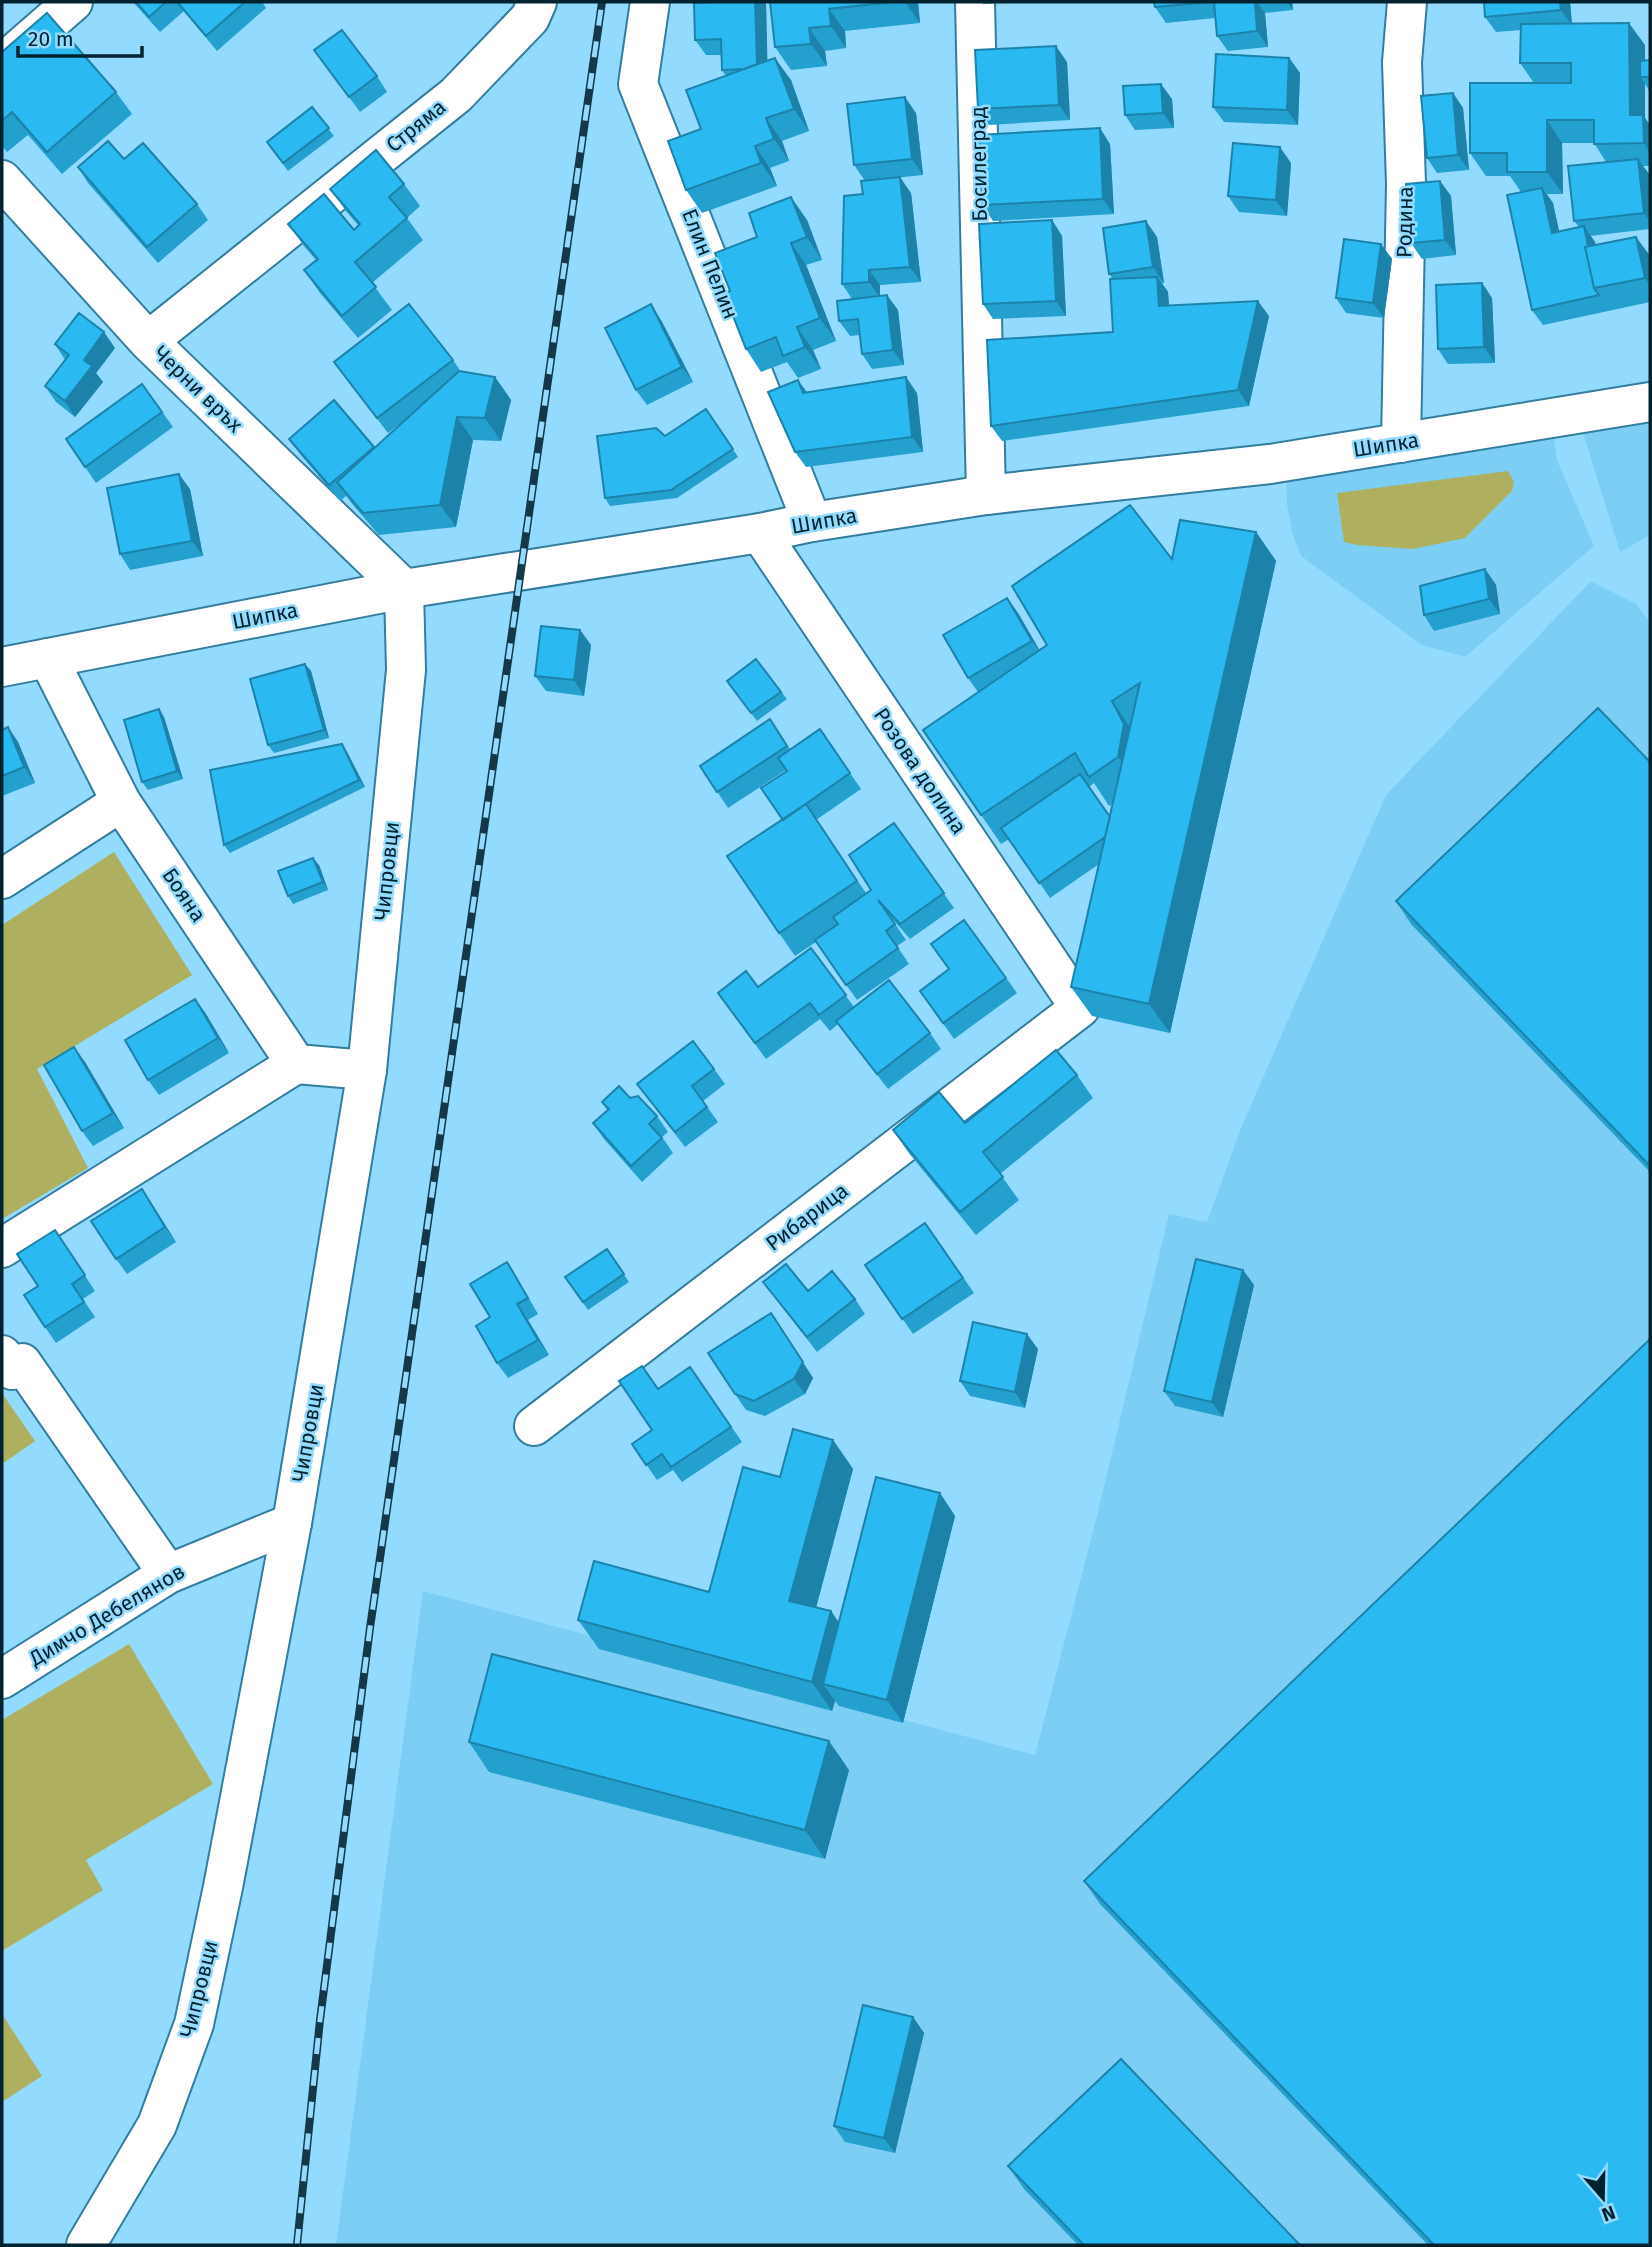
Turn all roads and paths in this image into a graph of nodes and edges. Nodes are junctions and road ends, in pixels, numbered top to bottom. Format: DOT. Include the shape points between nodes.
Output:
graph roads {
  1 [pos="73,2"];
  2 [pos="537,2"];
  3 [pos="650,2"];
  4 [pos="975,2"];
  5 [pos="1407,2"];
  6 [pos="2,64"];
  7 [pos="2,180"];
  8 [pos="148,341"];
  9 [pos="1650,402"];
  10 [pos="1401,443"];
  11 [pos="986,495"];
  12 [pos="812,522"];
  13 [pos="760,533"];
  14 [pos="404,589"];
  15 [pos="48,658"];
  16 [pos="2,667"];
  17 [pos="121,802"];
  18 [pos="2,878"];
  19 [pos="1080,1008"];
  20 [pos="296,1063"];
  21 [pos="367,1070"];
  22 [pos="2,1248"];
  23 [pos="2,1355"];
  24 [pos="534,1426"];
  25 [pos="292,1523"];
  26 [pos="168,1574"];
  27 [pos="2,1679"];
  28 [pos="86,2245"];
  1 -- 6 [label="street"];
  2 -- 8 [label="street, Стряма" via="530,18 456,94"];
  3 -- 12 [label="street, Елин Пелин" via="638,84"];
  4 -- 11 [label="street, Босилеград"];
  5 -- 10 [label="street, Родина" via="1402,62 1406,184"];
  7 -- 8 [label="street, Черни връх"];
  8 -- 14 [label="street, Черни връх"];
  9 -- 10 [label="street, Шипка"];
  10 -- 11 [label="street, Шипка" via="1270,464"];
  11 -- 12 [label="street, Шипка"];
  12 -- 13 [label="street, Шипка"];
  13 -- 14 [label="street, Шипка"];
  13 -- 19 [label="street, Розова долина"];
  14 -- 15 [label="street, Шипка"];
  14 -- 21 [label="street, Чипровци" via="406,670"];
  15 -- 16 [label="street, Шипка"];
  15 -- 17 [label="street, Бояна"];
  17 -- 18 [label="street"];
  17 -- 20 [label="street, Бояна"];
  19 -- 24 [label="street, Рибарица"];
  20 -- 21 [label="street"];
  20 -- 22 [label="street"];
  21 -- 25 [label="street, Чипровци"];
  23 -- 26 [label="street" via="12,1370 22,1363"];
  25 -- 26 [label="street, Димчо Дебелянов"];
  25 -- 28 [label="street, Чипровци" via="194,2024 157,2125"];
  26 -- 27 [label="street, Димчо Дебелянов"];
}
